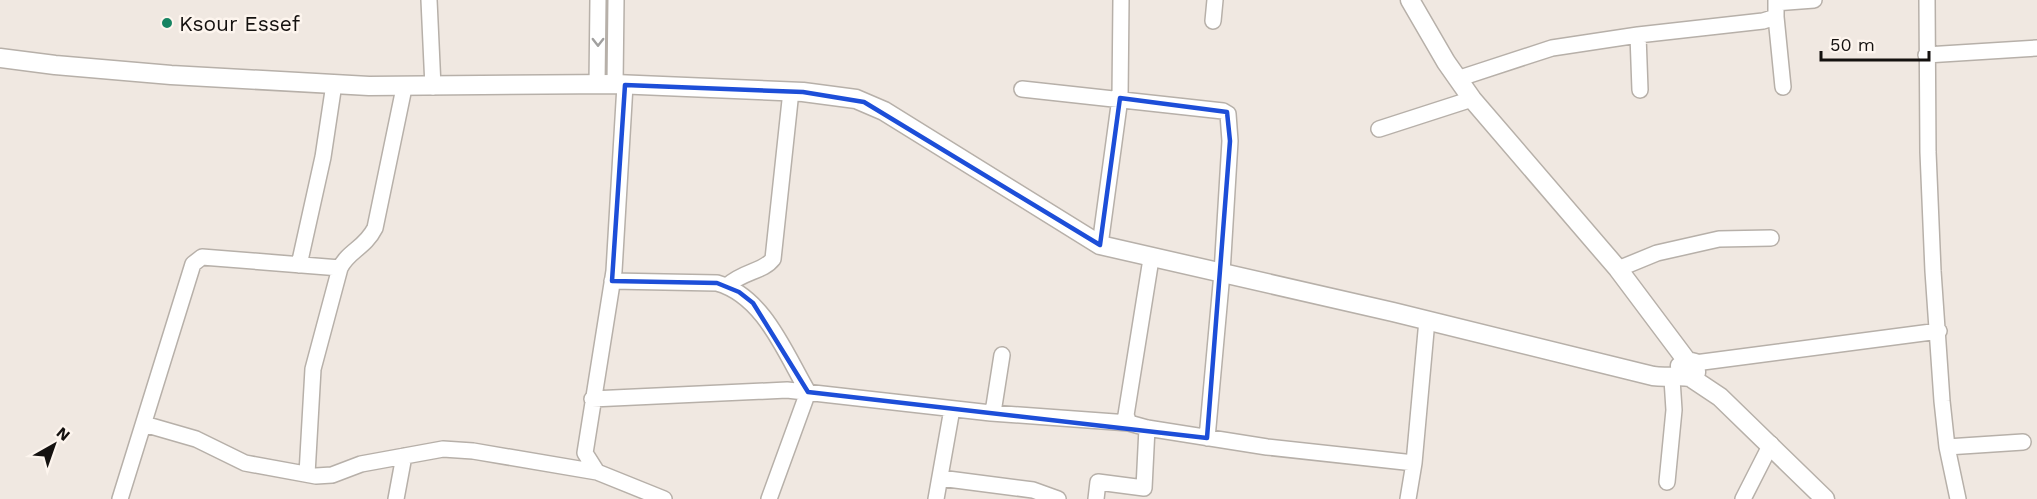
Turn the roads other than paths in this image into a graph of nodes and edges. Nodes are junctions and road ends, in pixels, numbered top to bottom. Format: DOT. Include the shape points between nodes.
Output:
graph roads {
  1 [pos="429,0"];
  2 [pos="598,0"];
  3 [pos="616,0"];
  4 [pos="1121,0"];
  5 [pos="1215,0"];
  6 [pos="1410,0"];
  7 [pos="1814,0"];
  8 [pos="1927,0"];
  9 [pos="1776,7"];
  10 [pos="1213,21"];
  11 [pos="1638,35"];
  12 [pos="2037,48"];
  13 [pos="1926,55"];
  14 [pos="0,57"];
  15 [pos="1457,79"];
  16 [pos="334,84"];
  17 [pos="612,85"];
  18 [pos="433,87"];
  19 [pos="1783,87"];
  20 [pos="404,88"];
  21 [pos="1022,89"];
  22 [pos="1640,90"];
  23 [pos="791,91"];
  24 [pos="1119,98"];
  25 [pos="1472,99"];
  26 [pos="1379,129"];
  27 [pos="1771,238"];
  28 [pos="1100,245"];
  29 [pos="1152,259"];
  30 [pos="299,265"];
  31 [pos="340,268"];
  32 [pos="1618,269"];
  33 [pos="1222,273"];
  34 [pos="612,281"];
  35 [pos="727,286"];
  36 [pos="1427,320"];
  37 [pos="1939,331"];
  38 [pos="1002,355"];
  39 [pos="1687,370"];
  40 [pos="808,392"];
  41 [pos="592,399"];
  42 [pos="952,409"];
  43 [pos="991,413"];
  44 [pos="1129,423"];
  45 [pos="144,424"];
  46 [pos="1147,428"];
  47 [pos="1207,438"];
  48 [pos="2023,442"];
  49 [pos="1771,444"];
  50 [pos="1947,447"];
  51 [pos="404,456"];
  52 [pos="1414,463"];
  53 [pos="597,472"];
  54 [pos="307,474"];
  55 [pos="940,478"];
  56 [pos="1667,482"];
  57 [pos="120,499"];
  58 [pos="396,499"];
  59 [pos="664,499"];
  60 [pos="769,499"];
  61 [pos="936,499"];
  62 [pos="1058,499"];
  63 [pos="1096,499"];
  64 [pos="1408,499"];
  65 [pos="1743,499"];
  66 [pos="1825,499"];
  67 [pos="1958,499"];
  1 -- 18 [label="street"];
  2 -- 17 [label="street, one-way"];
  3 -- 17 [label="street"];
  4 -- 24 [label="street"];
  5 -- 10 [label="street"];
  6 -- 15 [label="street"];
  7 -- 9 [label="street"];
  8 -- 13 [label="street"];
  9 -- 11 [label="street" via="1753,23"];
  9 -- 19 [label="street"];
  11 -- 15 [label="street" via="1552,48"];
  11 -- 22 [label="street"];
  12 -- 13 [label="street"];
  13 -- 37 [label="street" via="1933,271"];
  14 -- 16 [label="street" via="171,75"];
  15 -- 25 [label="street"];
  16 -- 20 [label="street"];
  16 -- 30 [label="street" via="323,157"];
  17 -- 18 [label="street"];
  17 -- 23 [label="street"];
  17 -- 34 [label="street"];
  18 -- 20 [label="street"];
  20 -- 31 [label="street" via="375,228 365,245"];
  21 -- 24 [label="street"];
  23 -- 28 [label="street" via="845,96 872,105"];
  23 -- 35 [label="street" via="773,259 765,267 737,276"];
  24 -- 28 [label="street"];
  24 -- 33 [label="street" via="1228,114 1230,141"];
  25 -- 26 [label="street"];
  25 -- 32 [label="street"];
  27 -- 32 [label="street" via="1719,239 1657,253"];
  28 -- 29 [label="street"];
  29 -- 33 [label="street"];
  29 -- 44 [label="street" via="1126,415"];
  30 -- 31 [label="street"];
  30 -- 45 [label="street" via="207,257 193,264"];
  31 -- 54 [label="street" via="313,369"];
  32 -- 39 [label="street"];
  33 -- 36 [label="street"];
  33 -- 47 [label="street"];
  34 -- 35 [label="street"];
  34 -- 41 [label="street"];
  35 -- 40 [label="street" via="753,303"];
  36 -- 39 [label="street"];
  36 -- 52 [label="street"];
  37 -- 39 [label="street"];
  37 -- 50 [label="street"];
  38 -- 43 [label="street"];
  39 -- 49 [label="street" via="1716,387 1720,397"];
  39 -- 56 [label="street" via="1674,410"];
  40 -- 41 [label="street"];
  40 -- 42 [label="street"];
  40 -- 60 [label="street"];
  41 -- 53 [label="street" via="585,453"];
  42 -- 43 [label="street"];
  42 -- 55 [label="street"];
  43 -- 44 [label="street"];
  44 -- 46 [label="street"];
  45 -- 54 [label="street" via="196,439 245,463"];
  45 -- 57 [label="street"];
  46 -- 47 [label="street"];
  46 -- 63 [label="street" via="1144,488 1098,483"];
  47 -- 52 [label="street"];
  48 -- 50 [label="street"];
  49 -- 65 [label="street"];
  49 -- 66 [label="street"];
  50 -- 67 [label="street"];
  51 -- 53 [label="street" via="443,450 473,451"];
  51 -- 54 [label="street" via="361,464 332,475"];
  51 -- 58 [label="street"];
  52 -- 64 [label="street"];
  53 -- 59 [label="street"];
  55 -- 61 [label="street"];
  55 -- 62 [label="street" via="1033,490"];
}
